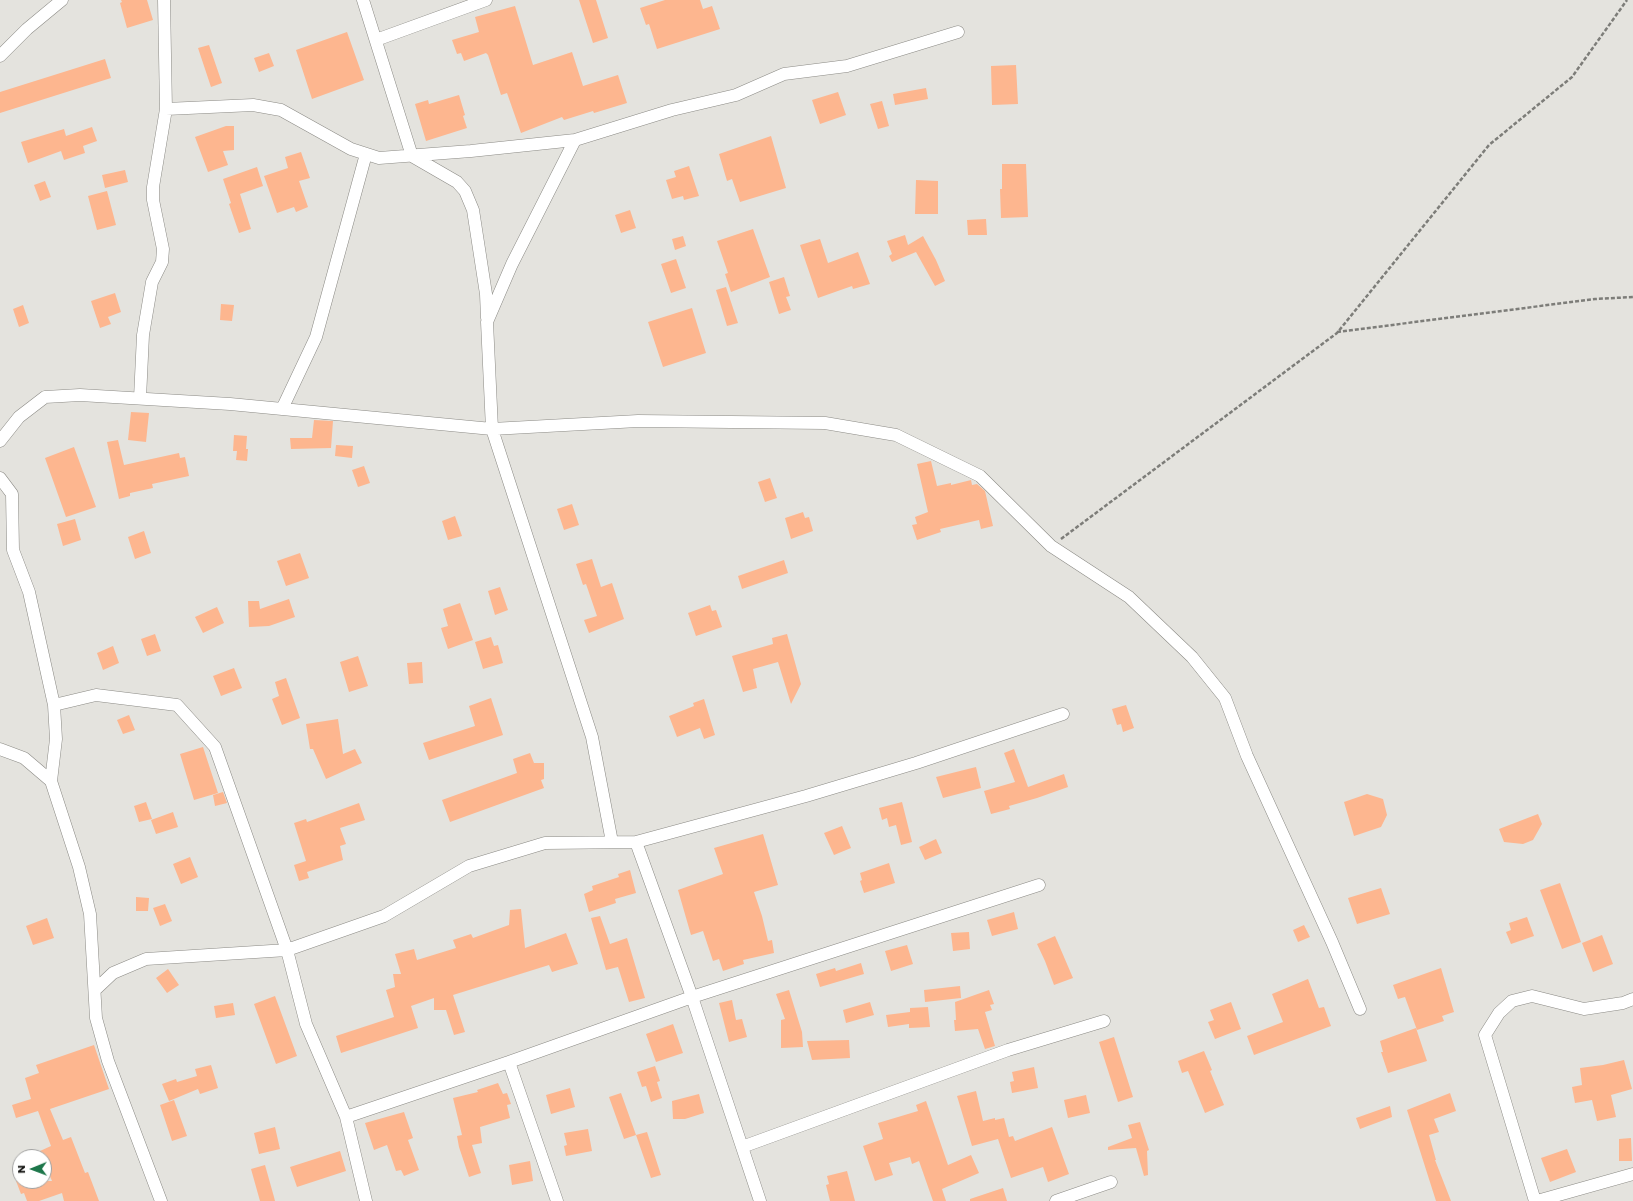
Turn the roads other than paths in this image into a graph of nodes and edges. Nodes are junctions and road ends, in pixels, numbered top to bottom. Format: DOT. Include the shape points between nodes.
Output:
graph roads {
  1 [pos="62,0"];
  2 [pos="164,0"];
  3 [pos="363,0"];
  4 [pos="486,0"];
  5 [pos="958,32"];
  6 [pos="376,40"];
  7 [pos="0,56"];
  8 [pos="166,109"];
  9 [pos="575,140"];
  10 [pos="366,154"];
  11 [pos="412,156"];
  12 [pos="487,322"];
  13 [pos="140,398"];
  14 [pos="282,409"];
  15 [pos="492,429"];
  16 [pos="0,441"];
  17 [pos="0,478"];
  18 [pos="54,705"];
  19 [pos="1063,714"];
  20 [pos="0,749"];
  21 [pos="51,781"];
  22 [pos="612,842"];
  23 [pos="636,842"];
  24 [pos="1039,885"];
  25 [pos="287,950"];
  26 [pos="95,990"];
  27 [pos="692,997"];
  28 [pos="1633,999"];
  29 [pos="1360,1009"];
  30 [pos="1104,1021"];
  31 [pos="508,1062"];
  32 [pos="346,1117"];
  33 [pos="742,1148"];
  34 [pos="1633,1174"];
  35 [pos="1111,1182"];
  36 [pos="161,1201"];
  37 [pos="366,1201"];
  38 [pos="557,1201"];
  39 [pos="760,1201"];
  40 [pos="1056,1201"];
  41 [pos="1536,1201"];
  1 -- 7 [label="street"];
  2 -- 8 [label="street"];
  3 -- 6 [label="street"];
  4 -- 6 [label="street"];
  5 -- 9 [label="street" via="847,66 784,74 736,94 672,110"];
  6 -- 11 [label="street"];
  8 -- 10 [label="street" via="253,105 281,110 351,149"];
  8 -- 13 [label="street" via="153,187 153,200 163,248 162,262 152,282 143,335"];
  9 -- 11 [label="street"];
  9 -- 12 [label="street" via="512,264"];
  10 -- 11 [label="street" via="379,158"];
  10 -- 14 [label="street" via="316,337"];
  11 -- 12 [label="street" via="457,182 465,192 473,210 477,231 486,294"];
  12 -- 15 [label="street"];
  13 -- 14 [label="street"];
  13 -- 16 [label="street" via="80,395 45,397 19,417"];
  14 -- 15 [label="street"];
  15 -- 22 [label="street" via="592,737"];
  15 -- 29 [label="street" via="638,421 825,422 896,435 980,476 1051,546 1128,597 1192,657 1225,698 1247,756"];
  17 -- 18 [label="street" via="12,494 13,550 29,592"];
  18 -- 21 [label="street" via="56,739"];
  18 -- 25 [label="street" via="96,695 177,705 215,747"];
  19 -- 23 [label="street" via="813,794"];
  20 -- 21 [label="street" via="24,758"];
  21 -- 26 [label="street" via="79,867 90,914"];
  22 -- 23 [label="street"];
  22 -- 25 [label="street" via="544,843 468,866 384,916"];
  23 -- 27 [label="street"];
  24 -- 27 [label="street"];
  25 -- 26 [label="street" via="146,959 113,973"];
  25 -- 32 [label="street" via="306,1024"];
  26 -- 36 [label="street" via="96,1018 108,1061"];
  27 -- 31 [label="street"];
  27 -- 33 [label="street"];
  28 -- 41 [label="street" via="1584,1009 1532,996 1512,1001 1499,1013 1485,1035"];
  30 -- 33 [label="street" via="1008,1050"];
  31 -- 32 [label="street"];
  31 -- 38 [label="street"];
  32 -- 37 [label="street"];
  33 -- 39 [label="street"];
  34 -- 41 [label="street"];
  35 -- 40 [label="street"];
}
